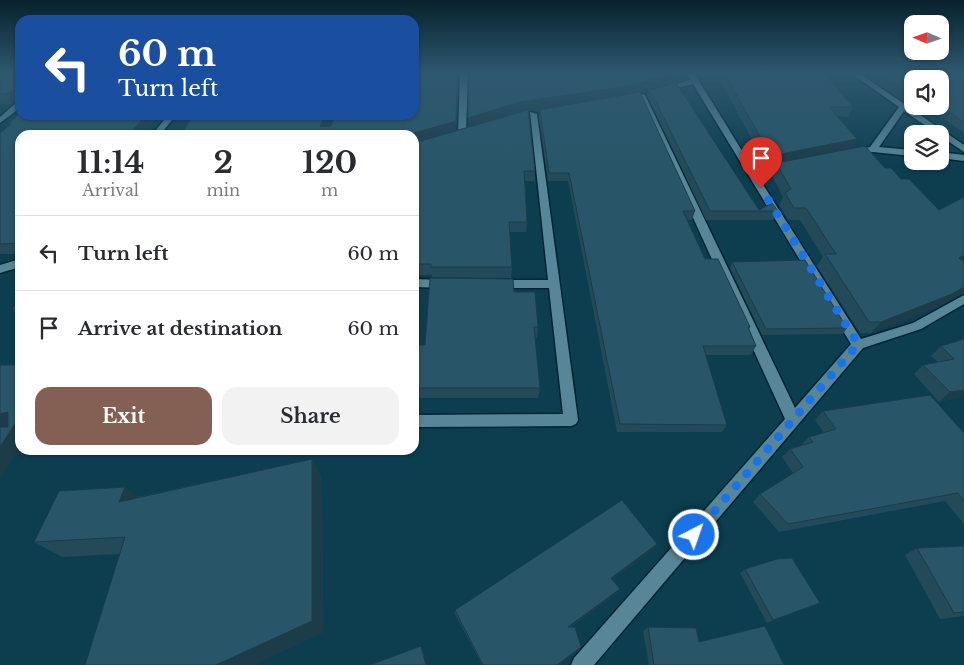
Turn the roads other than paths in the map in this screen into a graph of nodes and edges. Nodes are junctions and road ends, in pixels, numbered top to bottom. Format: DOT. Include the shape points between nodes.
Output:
graph roads {
  1 [pos="463,104"];
  2 [pos="642,104"];
  3 [pos="710,104"];
  4 [pos="899,104"];
  5 [pos="903,107"];
  6 [pos="15,108"];
  7 [pos="534,114"];
  8 [pos="168,120"];
  9 [pos="0,121"];
  10 [pos="160,130"];
  11 [pos="462,133"];
  12 [pos="873,149"];
  13 [pos="964,149"];
  14 [pos="904,152"];
  15 [pos="845,154"];
  16 [pos="949,156"];
  17 [pos="964,158"];
  18 [pos="798,163"];
  19 [pos="752,172"];
  20 [pos="15,264"];
  21 [pos="0,268"];
  22 [pos="419,283"];
  23 [pos="460,284"];
  24 [pos="488,284"];
  25 [pos="554,284"];
  26 [pos="964,299"];
  27 [pos="858,344"];
  28 [pos="793,420"];
  29 [pos="419,421"];
  30 [pos="581,665"];
  1 -- 11 [label="street"];
  2 -- 28 [label="street"];
  3 -- 19 [label="street"];
  4 -- 5 [label="street"];
  5 -- 12 [label="street"];
  5 -- 13 [label="street"];
  6 -- 9 [label="street"];
  7 -- 25 [label="street"];
  8 -- 10 [label="street"];
  12 -- 14 [label="street"];
  12 -- 15 [label="street"];
  16 -- 17 [label="street"];
  18 -- 19 [label="street"];
  19 -- 27 [label="street"];
  20 -- 21 [label="street"];
  22 -- 23 [label="street"];
  24 -- 25 [label="street"];
  25 -- 29 [label="street" via="570,420"];
  26 -- 27 [label="street" via="917,326"];
  27 -- 28 [label="street"];
  28 -- 30 [label="street"];
}
